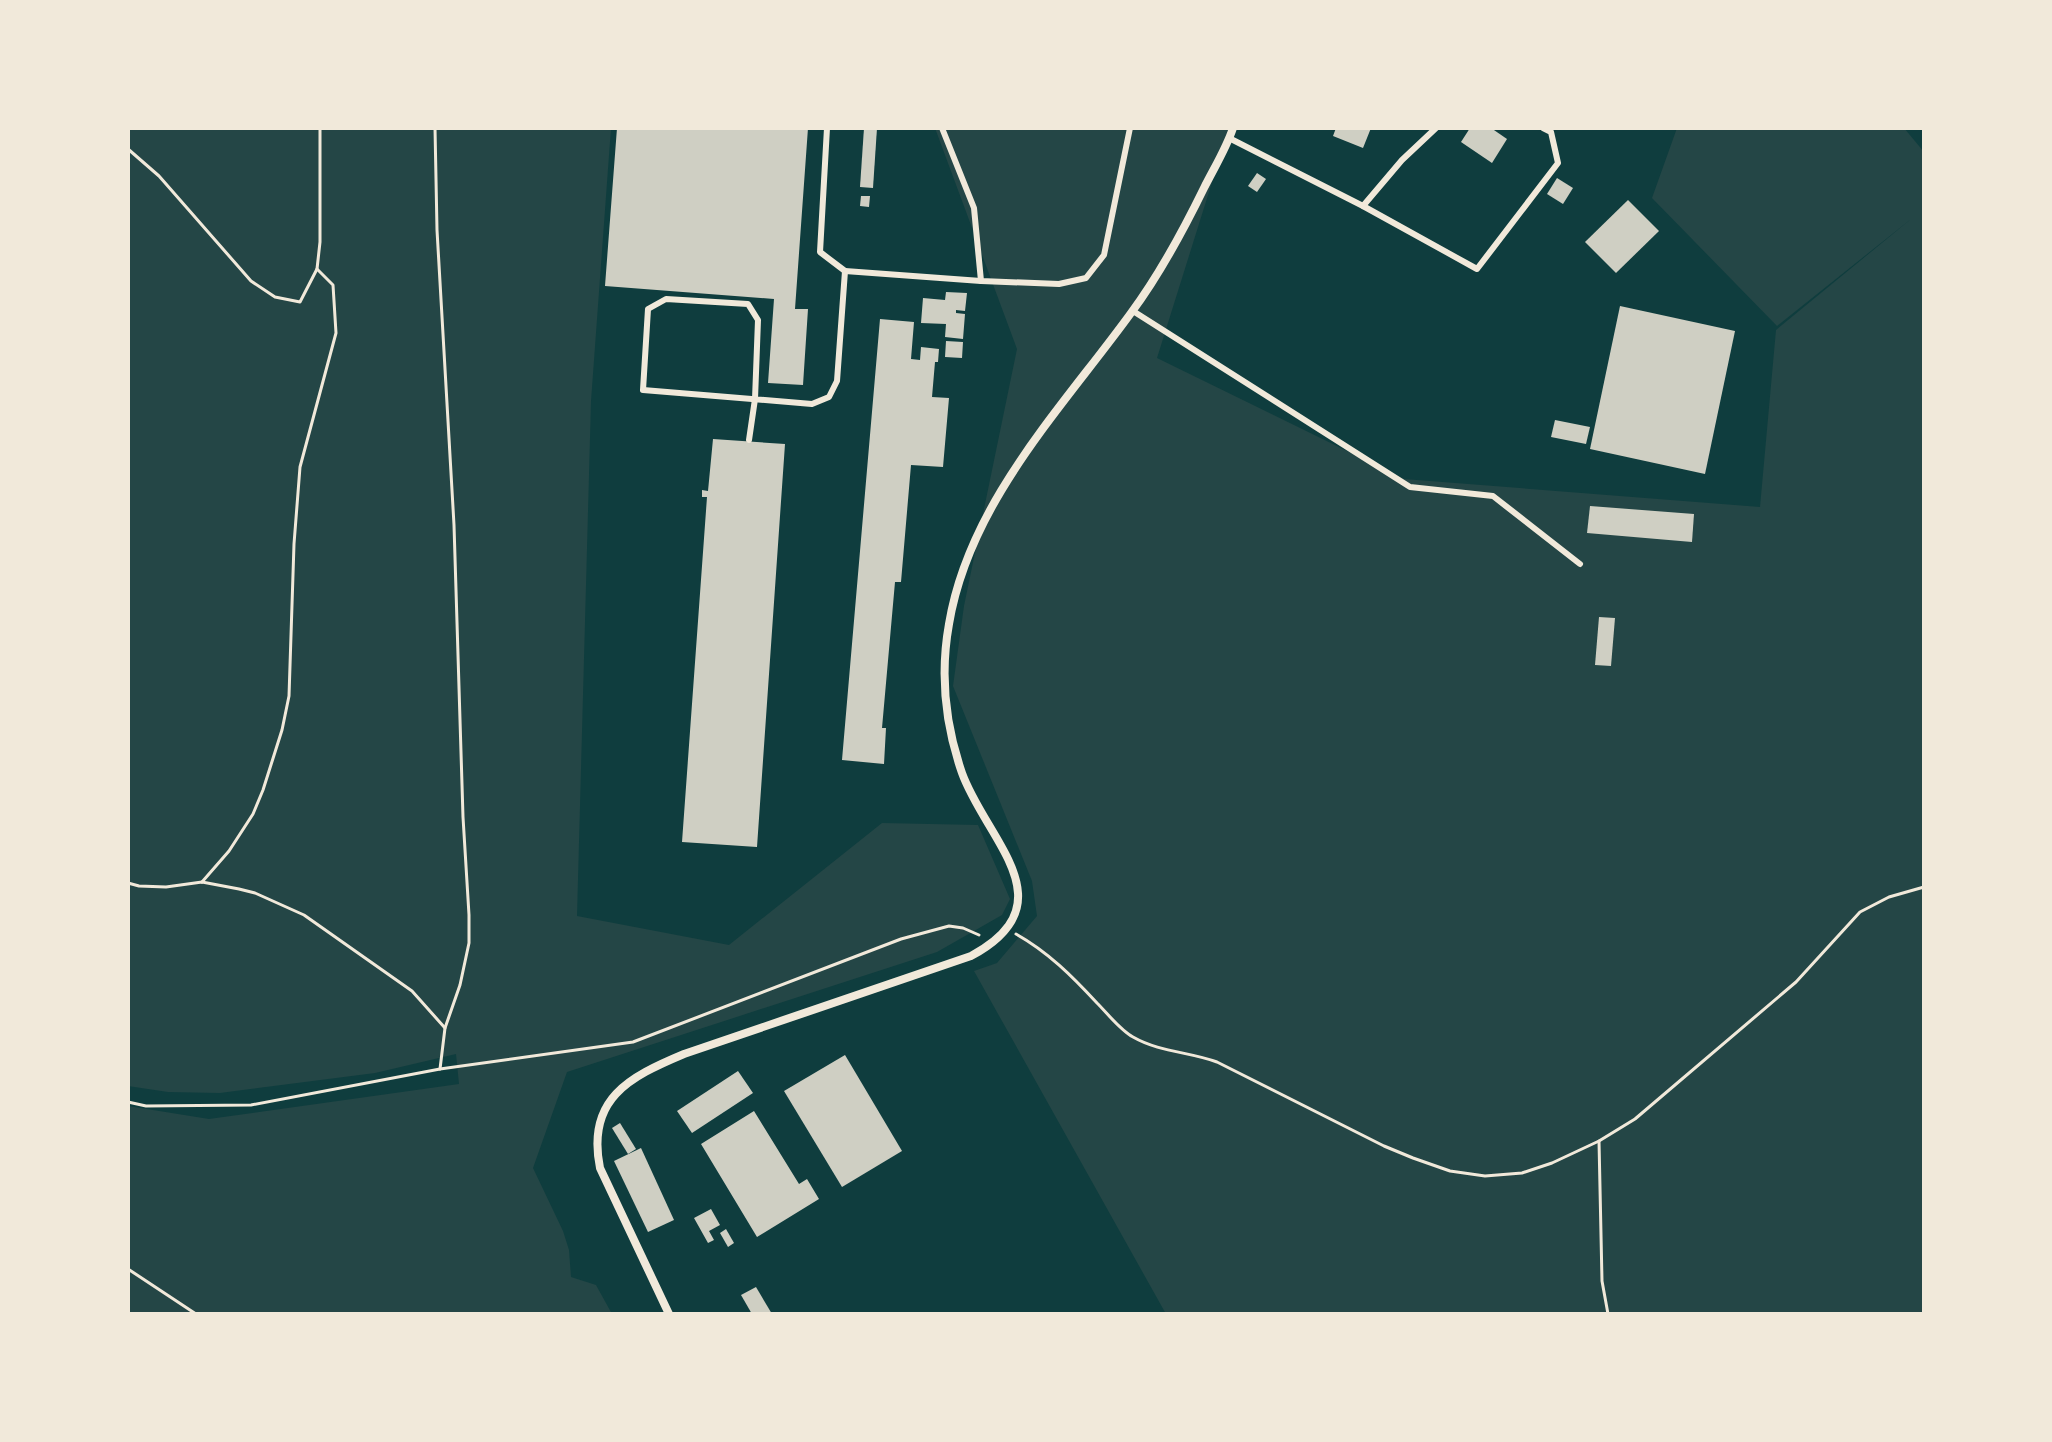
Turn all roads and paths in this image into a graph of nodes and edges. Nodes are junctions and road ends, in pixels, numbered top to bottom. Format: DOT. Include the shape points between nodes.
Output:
graph roads {
  1 [pos="320,128"];
  2 [pos="435,128"];
  3 [pos="827,128"];
  4 [pos="942,128"];
  5 [pos="1130,128"];
  6 [pos="1233,128"];
  7 [pos="1436,128"];
  8 [pos="1543,128"];
  9 [pos="1229,138"];
  10 [pos="128,149"];
  11 [pos="128,199"];
  12 [pos="1363,206"];
  13 [pos="128,243"];
  14 [pos="317,269"];
  15 [pos="845,271"];
  16 [pos="981,281"];
  17 [pos="1133,311"];
  18 [pos="755,399"];
  19 [pos="749,440"];
  20 [pos="1580,564"];
  21 [pos="202,882"];
  22 [pos="128,883"];
  23 [pos="1924,887"];
  24 [pos="1007,930"];
  25 [pos="988,948"];
  26 [pos="445,1028"];
  27 [pos="440,1069"];
  28 [pos="128,1102"];
  29 [pos="1599,1141"];
  30 [pos="128,1269"];
  31 [pos="196,1314"];
  32 [pos="669,1314"];
  33 [pos="1608,1314"];
  1 -- 14 [label="path"];
  2 -- 26 [label="path" via="469,915 469,943"];
  3 -- 15 [label="lane" via="820,252"];
  4 -- 16 [label="lane" via="974,208"];
  5 -- 16 [label="lane" via="1104,255 1086,278 1059,284"];
  6 -- 9 [label="street"];
  7 -- 12 [label="lane"];
  8 -- 12 [label="lane" via="1551,132 1558,163 1477,269"];
  9 -- 12 [label="lane"];
  9 -- 17 [label="street" via="1179,238"];
  10 -- 14 [label="path" via="159,176 251,281 275,297 300,302"];
  11 -- 13 [label="path"];
  14 -- 21 [label="path" via="333,285 336,333 300,467 287,708 253,814"];
  15 -- 16 [label="lane"];
  15 -- 18 [label="lane" via="837,381 829,397 812,404"];
  17 -- 20 [label="lane" via="1410,487 1493,496"];
  17 -- 24 [label="street" via="1009,478 968,555 952,604 944,687 952,737 968,786 1017,879 1017,905"];
  18 -- 18 [label="lane" via="643,390 648,309 666,299 748,304 758,320"];
  18 -- 19 [label="lane"];
  21 -- 22 [label="path" via="166,887"];
  21 -- 26 [label="path" via="255,893 304,915 412,991"];
  23 -- 29 [label="path" via="1860,912 1796,982 1635,1119"];
  24 -- 25 [label="street"];
  24 -- 29 [label="path" via="1037,946 1130,1036 1151,1047 1217,1062 1413,1158 1485,1176 1522,1173"];
  25 -- 27 [label="path" via="979,935 949,926 901,939 633,1042"];
  25 -- 32 [label="street" via="684,1054 636,1077 613,1097 597,1129 600,1168"];
  26 -- 27 [label="path"];
  27 -- 28 [label="path" via="251,1105"];
  29 -- 33 [label="path" via="1602,1281"];
  30 -- 31 [label="path"];
}
